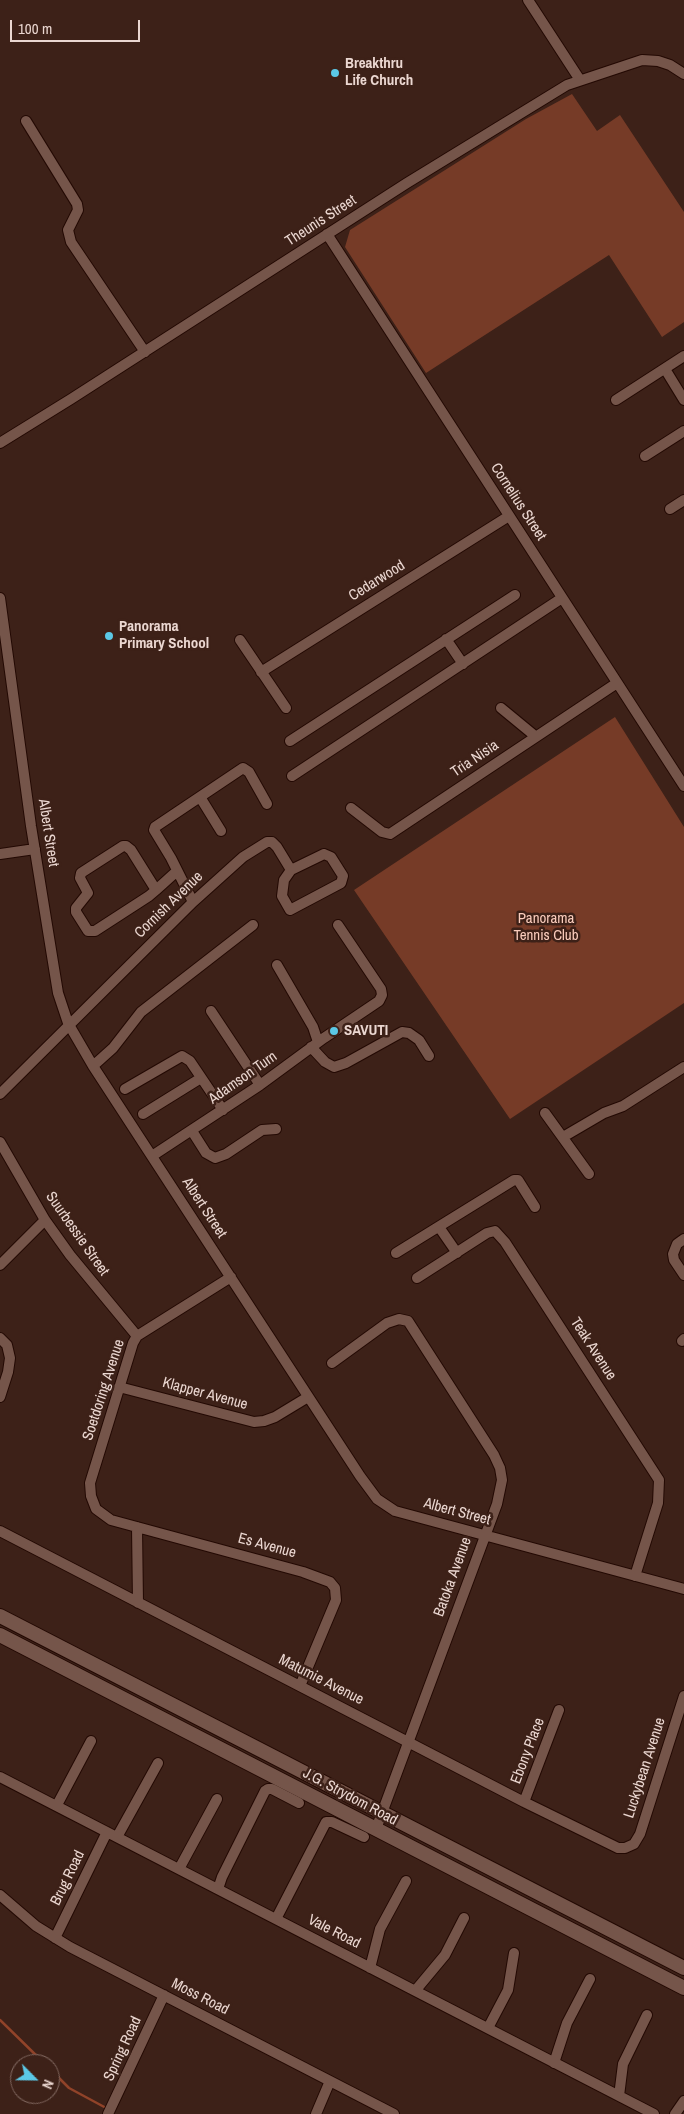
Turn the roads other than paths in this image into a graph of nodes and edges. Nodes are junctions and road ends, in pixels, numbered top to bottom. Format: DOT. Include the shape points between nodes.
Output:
graph roads {
  1 [pos="528,0"];
  2 [pos="684,74"];
  3 [pos="580,80"];
  4 [pos="26,121"];
  5 [pos="327,234"];
  6 [pos="145,352"];
  7 [pos="684,356"];
  8 [pos="665,369"];
  9 [pos="616,400"];
  10 [pos="684,400"];
  11 [pos="684,431"];
  12 [pos="0,443"];
  13 [pos="645,456"];
  14 [pos="684,500"];
  15 [pos="670,509"];
  16 [pos="509,516"];
  17 [pos="515,595"];
  18 [pos="0,598"];
  19 [pos="562,598"];
  20 [pos="446,639"];
  21 [pos="240,640"];
  22 [pos="3,643"];
  23 [pos="463,664"];
  24 [pos="261,672"];
  25 [pos="617,683"];
  26 [pos="286,708"];
  27 [pos="501,708"];
  28 [pos="535,736"];
  29 [pos="290,741"];
  30 [pos="292,776"];
  31 [pos="684,786"];
  32 [pos="200,797"];
  33 [pos="267,804"];
  34 [pos="351,808"];
  35 [pos="221,831"];
  36 [pos="35,848"];
  37 [pos="0,854"];
  38 [pos="291,870"];
  39 [pos="177,871"];
  40 [pos="156,890"];
  41 [pos="193,902"];
  42 [pos="253,925"];
  43 [pos="338,925"];
  44 [pos="277,965"];
  45 [pos="211,1011"];
  46 [pos="68,1024"];
  47 [pos="317,1042"];
  48 [pos="429,1056"];
  49 [pos="93,1066"];
  50 [pos="684,1067"];
  51 [pos="200,1078"];
  52 [pos="260,1085"];
  53 [pos="125,1088"];
  54 [pos="0,1094"];
  55 [pos="223,1110"];
  56 [pos="545,1112"];
  57 [pos="143,1114"];
  58 [pos="276,1129"];
  59 [pos="192,1131"];
  60 [pos="562,1137"];
  61 [pos="0,1142"];
  62 [pos="152,1156"];
  63 [pos="589,1174"];
  64 [pos="535,1207"];
  65 [pos="45,1220"];
  66 [pos="439,1227"];
  67 [pos="681,1241"];
  68 [pos="457,1252"];
  69 [pos="396,1253"];
  70 [pos="0,1265"];
  71 [pos="684,1275"];
  72 [pos="231,1277"];
  73 [pos="417,1278"];
  74 [pos="137,1336"];
  75 [pos="0,1338"];
  76 [pos="332,1363"];
  77 [pos="119,1386"];
  78 [pos="0,1397"];
  79 [pos="308,1397"];
  80 [pos="92,1502"];
  81 [pos="137,1527"];
  82 [pos="0,1531"];
  83 [pos="484,1536"];
  84 [pos="636,1576"];
  85 [pos="684,1589"];
  86 [pos="138,1603"];
  87 [pos="0,1616"];
  88 [pos="0,1635"];
  89 [pos="300,1686"];
  90 [pos="684,1696"];
  91 [pos="559,1710"];
  92 [pos="408,1741"];
  93 [pos="91,1742"];
  94 [pos="158,1763"];
  95 [pos="0,1776"];
  96 [pos="217,1799"];
  97 [pos="524,1802"];
  98 [pos="299,1803"];
  99 [pos="57,1805"];
  100 [pos="382,1814"];
  101 [pos="376,1829"];
  102 [pos="107,1832"];
  103 [pos="117,1837"];
  104 [pos="364,1837"];
  105 [pos="630,1846"];
  106 [pos="179,1869"];
  107 [pos="406,1881"];
  108 [pos="218,1889"];
  109 [pos="0,1895"];
  110 [pos="464,1918"];
  111 [pos="276,1919"];
  112 [pos="55,1938"];
  113 [pos="514,1952"];
  114 [pos="370,1968"];
  115 [pos="684,1968"];
  116 [pos="590,1979"];
  117 [pos="684,1988"];
  118 [pos="415,1991"];
  119 [pos="164,1995"];
  120 [pos="647,2015"];
  121 [pos="488,2028"];
  122 [pos="554,2063"];
  123 [pos="330,2081"];
  124 [pos="619,2096"];
  125 [pos="684,2101"];
  126 [pos="108,2114"];
  127 [pos="316,2114"];
  128 [pos="394,2114"];
  129 [pos="654,2114"];
  130 [pos="675,2114"];
  1 -- 3 [label="street"];
  2 -- 3 [label="street, Theunis Street" via="670,65 650,60"];
  3 -- 5 [label="street, Theunis Street" via="544,98"];
  4 -- 6 [label="street" via="77,204 78,210 68,230 70,239"];
  5 -- 6 [label="street, Theunis Street"];
  5 -- 16 [label="street, Cornelius Street"];
  6 -- 12 [label="street, Theunis Street"];
  7 -- 8 [label="street"];
  8 -- 9 [label="street"];
  8 -- 10 [label="street"];
  11 -- 13 [label="street"];
  14 -- 15 [label="street"];
  16 -- 19 [label="street, Cornelius Street"];
  16 -- 24 [label="street, Cedarwood"];
  17 -- 20 [label="street"];
  18 -- 22 [label="street, Albert Street"];
  19 -- 23 [label="street"];
  19 -- 25 [label="street, Cornelius Street"];
  20 -- 23 [label="street"];
  20 -- 29 [label="street"];
  21 -- 24 [label="street"];
  22 -- 36 [label="street, Albert Street"];
  23 -- 30 [label="street"];
  24 -- 26 [label="street"];
  25 -- 28 [label="street, Tria Nisia"];
  25 -- 31 [label="street, Cornelius Street"];
  27 -- 28 [label="street"];
  28 -- 34 [label="street, Tria Nisia" via="390,834 382,832"];
  32 -- 33 [label="street" via="243,768 250,772"];
  32 -- 35 [label="street"];
  32 -- 39 [label="street" via="154,828"];
  36 -- 37 [label="street"];
  36 -- 46 [label="street, Albert Street" via="58,993"];
  38 -- 38 [label="street" via="284,880 281,894 291,911 341,883 343,878 327,854"];
  38 -- 41 [label="street, Cornish Avenue" via="277,847 267,842 230,867"];
  39 -- 40 [label="street"];
  39 -- 41 [label="street"];
  40 -- 40 [label="street" via="95,931 88,931 76,912 88,893 80,878 82,873 123,846 131,850"];
  41 -- 46 [label="street, Cornish Avenue"];
  42 -- 49 [label="street" via="141,1012 113,1048"];
  43 -- 47 [label="street, Adamson Turn" via="382,995 374,1005"];
  44 -- 47 [label="street" via="313,1027"];
  45 -- 52 [label="street"];
  46 -- 49 [label="street, Albert Street"];
  46 -- 54 [label="street, Cornish Avenue"];
  47 -- 48 [label="street" via="325,1062 334,1067 402,1032 419,1040"];
  47 -- 52 [label="street, Adamson Turn"];
  49 -- 62 [label="street, Albert Street"];
  50 -- 60 [label="street" via="623,1106"];
  51 -- 53 [label="street" via="190,1061 182,1056"];
  51 -- 55 [label="street"];
  51 -- 57 [label="street"];
  52 -- 55 [label="street, Adamson Turn"];
  55 -- 59 [label="street, Adamson Turn"];
  56 -- 60 [label="street"];
  58 -- 59 [label="street" via="262,1130 215,1158 206,1153"];
  59 -- 62 [label="street, Adamson Turn"];
  60 -- 63 [label="street"];
  61 -- 65 [label="street, Suurbessie Street"];
  62 -- 72 [label="street, Albert Street"];
  64 -- 66 [label="street" via="518,1180 514,1180"];
  65 -- 70 [label="street"];
  65 -- 74 [label="street, Suurbessie Street"];
  66 -- 68 [label="street"];
  66 -- 69 [label="street"];
  67 -- 71 [label="street" via="674,1248 673,1257"];
  68 -- 73 [label="street, Teak Avenue"];
  68 -- 84 [label="street, Teak Avenue" via="493,1230 502,1238 656,1474 658,1503"];
  72 -- 74 [label="street, Soetdoring Avenue"];
  72 -- 79 [label="street, Albert Street"];
  74 -- 77 [label="street, Soetdoring Avenue" via="126,1359"];
  75 -- 78 [label="street" via="7,1345 10,1358"];
  76 -- 83 [label="street, Batoka Avenue" via="387,1323 403,1319 412,1324 500,1468 500,1493"];
  77 -- 79 [label="street, Klapper Avenue" via="254,1422 275,1417"];
  77 -- 80 [label="street, Soetdoring Avenue" via="90,1483"];
  79 -- 83 [label="street, Albert Street" via="360,1476 384,1505"];
  80 -- 81 [label="street, Es Avenue" via="106,1517"];
  81 -- 86 [label="street"];
  81 -- 89 [label="street, Es Avenue" via="330,1582 335,1588 336,1600"];
  82 -- 86 [label="street, Matumie Avenue"];
  83 -- 84 [label="street, Albert Street"];
  83 -- 92 [label="street, Batoka Avenue"];
  84 -- 85 [label="street, Albert Street"];
  86 -- 89 [label="street, Matumie Avenue"];
  87 -- 100 [label="street, J.G. Strydom Road"];
  88 -- 101 [label="street, J.G. Strydom Road"];
  89 -- 92 [label="street, Matumie Avenue"];
  90 -- 105 [label="street, Luckybean Avenue" via="640,1834"];
  91 -- 97 [label="street, Ebony Place"];
  92 -- 97 [label="street, Matumie Avenue"];
  92 -- 100 [label="street, Batoka Avenue"];
  93 -- 99 [label="street"];
  94 -- 103 [label="street"];
  95 -- 99 [label="street, Vale Road"];
  96 -- 106 [label="street"];
  97 -- 105 [label="street, Matumie Avenue" via="614,1846"];
  98 -- 108 [label="street" via="272,1789 264,1791"];
  99 -- 102 [label="street, Vale Road"];
  100 -- 101 [label="street, Batoka Avenue"];
  100 -- 115 [label="street, J.G. Strydom Road"];
  101 -- 117 [label="street, J.G. Strydom Road"];
  102 -- 103 [label="street, Vale Road"];
  102 -- 112 [label="street, Brug Road"];
  103 -- 106 [label="street, Vale Road"];
  104 -- 111 [label="street" via="326,1822"];
  106 -- 108 [label="street, Vale Road"];
  107 -- 114 [label="street" via="380,1929"];
  108 -- 111 [label="street, Vale Road"];
  109 -- 112 [label="street, Moss Road"];
  110 -- 118 [label="street" via="440,1963"];
  111 -- 114 [label="street, Vale Road"];
  112 -- 119 [label="street, Moss Road"];
  113 -- 121 [label="street" via="508,1990"];
  114 -- 118 [label="street, Vale Road"];
  116 -- 122 [label="street" via="567,2023"];
  118 -- 121 [label="street, Vale Road"];
  119 -- 123 [label="street, Moss Road"];
  119 -- 126 [label="street, Spring Road"];
  120 -- 124 [label="street" via="623,2064"];
  121 -- 122 [label="street, Vale Road"];
  122 -- 124 [label="street, Vale Road"];
  123 -- 127 [label="street"];
  123 -- 128 [label="street, Moss Road"];
  124 -- 129 [label="street, Vale Road"];
  125 -- 130 [label="street"];
}
